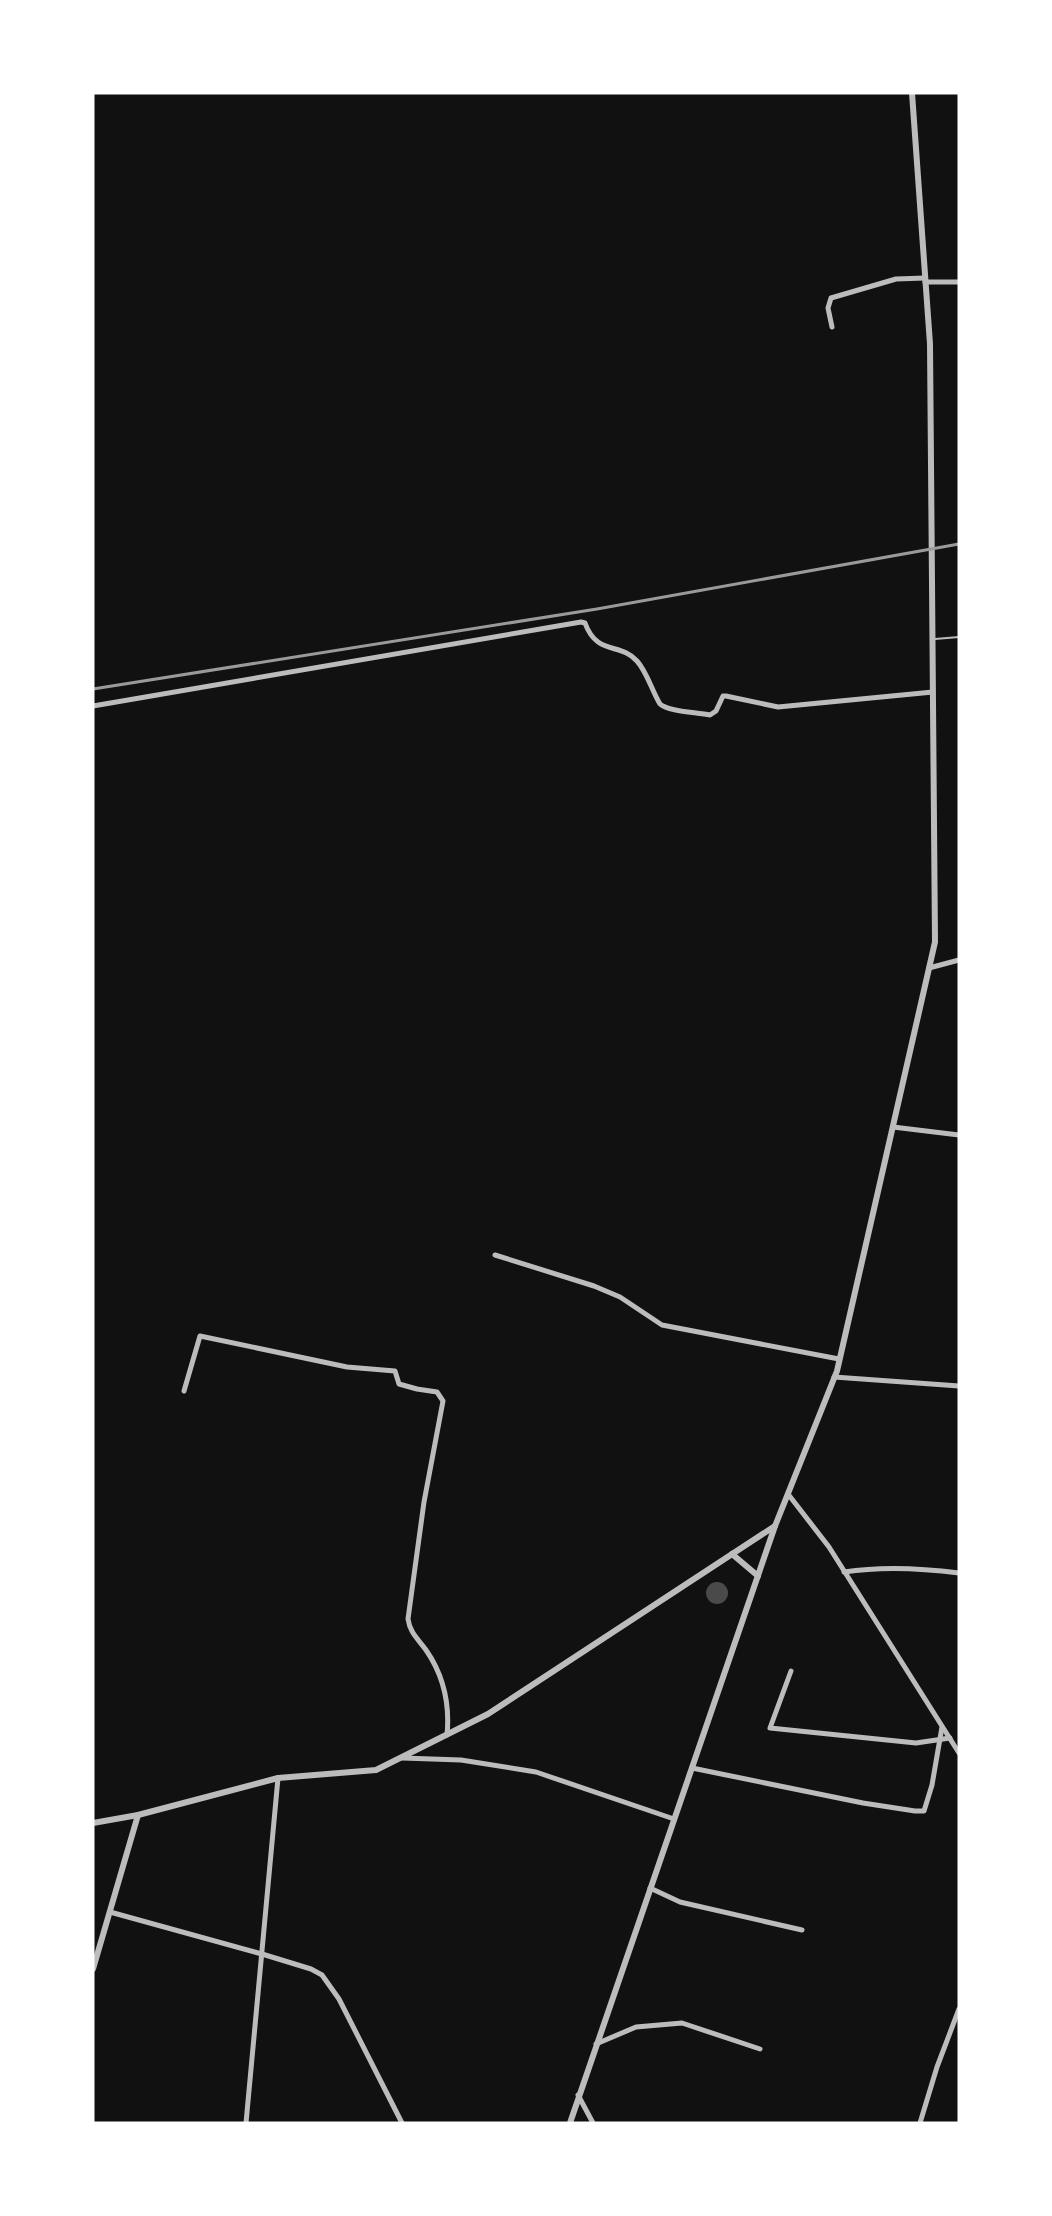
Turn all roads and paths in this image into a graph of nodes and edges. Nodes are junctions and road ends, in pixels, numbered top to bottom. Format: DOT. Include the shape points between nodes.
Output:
graph roads {
  1 [pos="912,93"];
  2 [pos="925,280"];
  3 [pos="959,282"];
  4 [pos="831,327"];
  5 [pos="959,637"];
  6 [pos="932,639"];
  7 [pos="933,692"];
  8 [pos="93,706"];
  9 [pos="959,960"];
  10 [pos="929,968"];
  11 [pos="892,1127"];
  12 [pos="959,1135"];
  13 [pos="495,1255"];
  14 [pos="839,1359"];
  15 [pos="834,1377"];
  16 [pos="959,1386"];
  17 [pos="184,1391"];
  18 [pos="788,1494"];
  19 [pos="775,1526"];
  20 [pos="732,1554"];
  21 [pos="844,1572"];
  22 [pos="959,1573"];
  23 [pos="758,1576"];
  24 [pos="790,1671"];
  25 [pos="942,1727"];
  26 [pos="447,1734"];
  27 [pos="950,1738"];
  28 [pos="940,1741"];
  29 [pos="959,1753"];
  30 [pos="400,1758"];
  31 [pos="692,1768"];
  32 [pos="278,1778"];
  33 [pos="138,1815"];
  34 [pos="674,1819"];
  35 [pos="93,1823"];
  36 [pos="650,1888"];
  37 [pos="110,1912"];
  38 [pos="802,1930"];
  39 [pos="262,1954"];
  40 [pos="93,1969"];
  41 [pos="959,2009"];
  42 [pos="596,2044"];
  43 [pos="760,2049"];
  44 [pos="578,2096"];
  45 [pos="246,2123"];
  46 [pos="402,2123"];
  47 [pos="570,2123"];
  48 [pos="593,2123"];
  49 [pos="920,2123"];
  1 -- 2 [label="street"];
  2 -- 3 [label="street"];
  2 -- 4 [label="street" via="896,279 831,298"];
  2 -- 6 [label="street" via="930,344"];
  5 -- 6 [label="lane"];
  6 -- 7 [label="street"];
  7 -- 8 [label="street" via="778,706 723,696 710,715 673,709 660,704 636,660 604,647 581,622"];
  7 -- 10 [label="street" via="935,942"];
  9 -- 10 [label="street"];
  10 -- 11 [label="street"];
  11 -- 12 [label="street"];
  11 -- 14 [label="street"];
  13 -- 14 [label="street" via="594,1286 662,1325"];
  14 -- 15 [label="street"];
  15 -- 16 [label="street"];
  15 -- 18 [label="street"];
  17 -- 26 [label="street" via="200,1336 347,1367 395,1371 399,1384 437,1392 443,1401 408,1619 410,1631 427,1651 446,1690"];
  18 -- 19 [label="street"];
  18 -- 21 [label="street"];
  19 -- 20 [label="street"];
  19 -- 23 [label="street"];
  20 -- 23 [label="street"];
  20 -- 26 [label="street" via="488,1714"];
  21 -- 22 [label="street" via="900,1568"];
  21 -- 25 [label="street"];
  23 -- 31 [label="street"];
  24 -- 28 [label="street" via="770,1728 876,1740"];
  25 -- 27 [label="street"];
  25 -- 28 [label="street"];
  26 -- 30 [label="street"];
  27 -- 28 [label="street"];
  27 -- 29 [label="street"];
  28 -- 31 [label="street" via="924,1811 863,1803"];
  30 -- 32 [label="street" via="376,1770"];
  30 -- 34 [label="street" via="461,1760 536,1772"];
  31 -- 34 [label="street"];
  32 -- 33 [label="street"];
  32 -- 39 [label="street"];
  33 -- 35 [label="street"];
  33 -- 37 [label="street"];
  34 -- 36 [label="street"];
  36 -- 38 [label="street" via="680,1902"];
  36 -- 42 [label="street"];
  37 -- 39 [label="street"];
  37 -- 40 [label="street"];
  39 -- 45 [label="street"];
  39 -- 46 [label="street" via="322,1975 339,1999"];
  41 -- 49 [label="street"];
  42 -- 43 [label="street" via="636,2027 682,2023"];
  42 -- 44 [label="street"];
  44 -- 47 [label="street"];
  44 -- 48 [label="street"];
}
